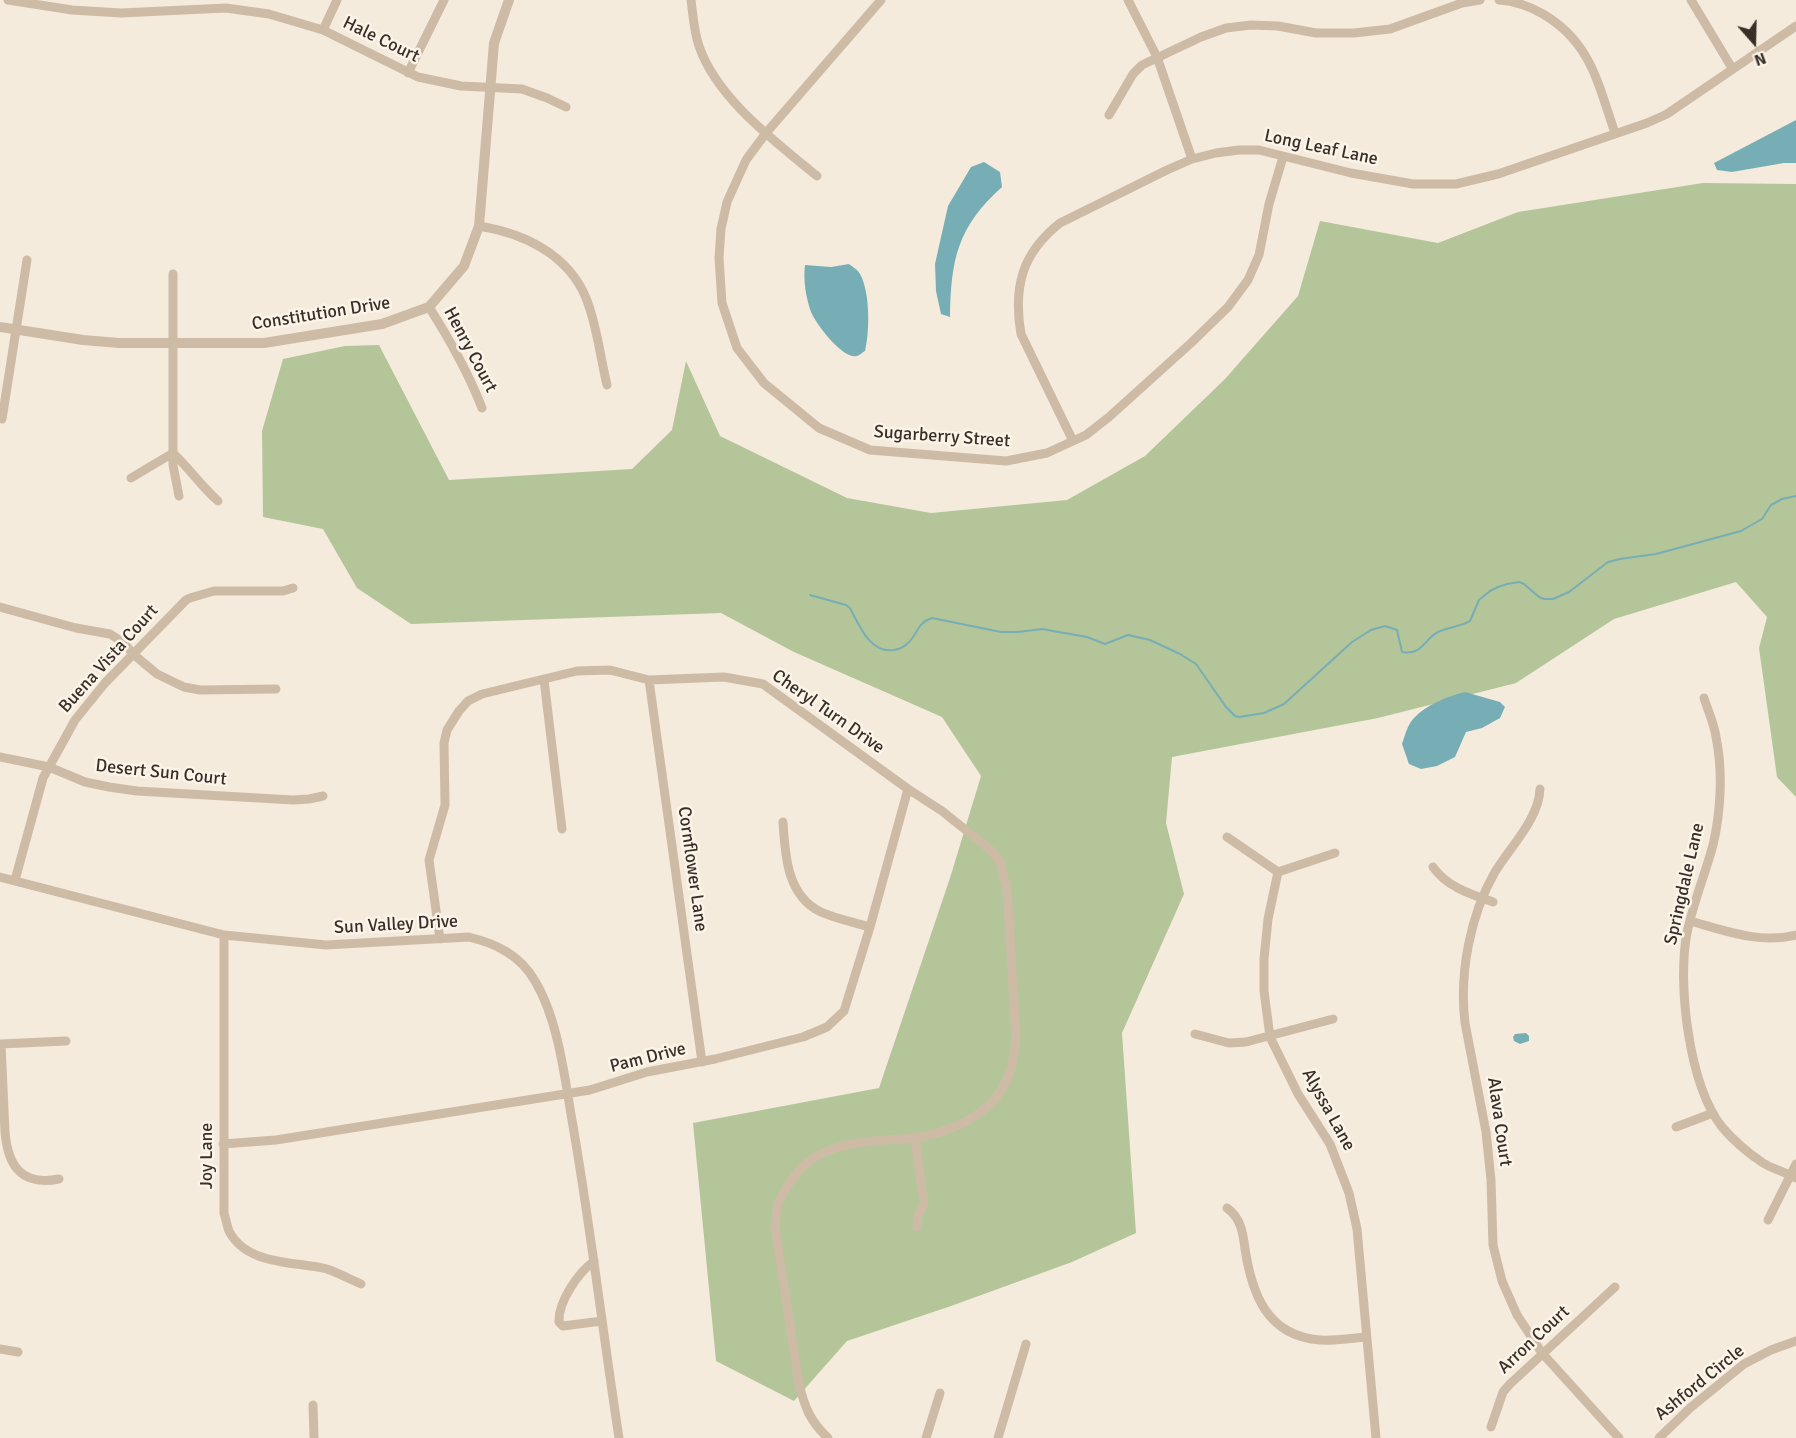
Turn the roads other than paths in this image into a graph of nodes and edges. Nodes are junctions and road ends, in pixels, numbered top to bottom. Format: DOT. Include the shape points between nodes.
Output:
graph roads {
  1 [pos="8,0"];
  2 [pos="337,0"];
  3 [pos="444,0"];
  4 [pos="509,0"];
  5 [pos="691,0"];
  6 [pos="881,0"];
  7 [pos="1128,0"];
  8 [pos="1480,0"];
  9 [pos="1499,0"];
  10 [pos="1691,0"];
  11 [pos="182,5"];
  12 [pos="1796,26"];
  13 [pos="323,30"];
  14 [pos="1157,57"];
  15 [pos="1732,68"];
  16 [pos="408,73"];
  17 [pos="491,87"];
  18 [pos="566,107"];
  19 [pos="1109,115"];
  20 [pos="766,133"];
  21 [pos="1615,134"];
  22 [pos="1283,157"];
  23 [pos="1192,159"];
  24 [pos="817,176"];
  25 [pos="478,226"];
  26 [pos="27,260"];
  27 [pos="173,274"];
  28 [pos="429,307"];
  29 [pos="0,327"];
  30 [pos="16,330"];
  31 [pos="172,343"];
  32 [pos="607,385"];
  33 [pos="482,408"];
  34 [pos="2,419"];
  35 [pos="1073,441"];
  36 [pos="173,453"];
  37 [pos="131,478"];
  38 [pos="179,496"];
  39 [pos="218,501"];
  40 [pos="293,588"];
  41 [pos="0,607"];
  42 [pos="133,654"];
  43 [pos="544,680"];
  44 [pos="649,680"];
  45 [pos="276,689"];
  46 [pos="1704,698"];
  47 [pos="0,757"];
  48 [pos="49,767"];
  49 [pos="908,789"];
  50 [pos="1540,789"];
  51 [pos="323,796"];
  52 [pos="783,822"];
  53 [pos="562,829"];
  54 [pos="1227,837"];
  55 [pos="1335,853"];
  56 [pos="1433,867"];
  57 [pos="1278,872"];
  58 [pos="0,877"];
  59 [pos="15,880"];
  60 [pos="1483,898"];
  61 [pos="1493,902"];
  62 [pos="1690,921"];
  63 [pos="870,927"];
  64 [pos="224,934"];
  65 [pos="1796,935"];
  66 [pos="440,939"];
  67 [pos="1333,1018"];
  68 [pos="1195,1034"];
  69 [pos="1270,1036"];
  70 [pos="66,1041"];
  71 [pos="1,1044"];
  72 [pos="702,1062"];
  73 [pos="567,1093"];
  74 [pos="1713,1113"];
  75 [pos="1676,1127"];
  76 [pos="915,1138"];
  77 [pos="223,1144"];
  78 [pos="1796,1164"];
  79 [pos="1793,1176"];
  80 [pos="59,1179"];
  81 [pos="1227,1208"];
  82 [pos="1767,1220"];
  83 [pos="916,1227"];
  84 [pos="594,1261"];
  85 [pos="361,1284"];
  86 [pos="1615,1287"];
  87 [pos="602,1321"];
  88 [pos="1366,1336"];
  89 [pos="1796,1341"];
  90 [pos="1026,1344"];
  91 [pos="0,1349"];
  92 [pos="18,1352"];
  93 [pos="1542,1353"];
  94 [pos="940,1393"];
  95 [pos="313,1406"];
  96 [pos="1491,1427"];
  97 [pos="314,1438"];
  98 [pos="620,1438"];
  99 [pos="828,1438"];
  100 [pos="926,1438"];
  101 [pos="998,1438"];
  102 [pos="1376,1438"];
  103 [pos="1619,1438"];
  104 [pos="1659,1438"];
  1 -- 11 [label="street, Hale Court" via="121,13"];
  2 -- 13 [label="street"];
  3 -- 16 [label="street"];
  4 -- 17 [label="street, Constitution Drive" via="494,43"];
  5 -- 20 [label="street" via="699,45 713,76"];
  6 -- 20 [label="street, Sugarberry Street"];
  7 -- 14 [label="street"];
  8 -- 14 [label="street" via="1390,29 1354,33 1316,33 1278,26 1226,28"];
  9 -- 21 [label="street" via="1533,9 1556,22 1577,42 1593,69"];
  10 -- 15 [label="street"];
  11 -- 13 [label="street, Hale Court" via="269,14"];
  12 -- 15 [label="street, Long Leaf Lane"];
  13 -- 16 [label="street, Hale Court"];
  14 -- 19 [label="street" via="1133,74"];
  14 -- 23 [label="street"];
  15 -- 21 [label="street, Long Leaf Lane" via="1667,114"];
  16 -- 17 [label="street, Hale Court" via="448,85"];
  17 -- 18 [label="street, Hale Court" via="522,89"];
  17 -- 25 [label="street, Constitution Drive"];
  20 -- 24 [label="street"];
  20 -- 35 [label="street, Sugarberry Street" via="746,160 727,202 719,258 722,303 737,348 764,383 819,428 870,450 1006,462 1047,453"];
  21 -- 22 [label="street, Long Leaf Lane" via="1498,174 1456,184 1413,184"];
  22 -- 23 [label="street, Long Leaf Lane" via="1259,150 1239,150"];
  22 -- 35 [label="street, Sugarberry Street" via="1259,255 1248,280 1228,307 1167,365 1109,417"];
  23 -- 35 [label="street, Long Leaf Lane" via="1060,223 1027,261 1017,297 1021,334"];
  25 -- 28 [label="street, Constitution Drive" via="464,266"];
  25 -- 32 [label="street" via="513,234 559,260 586,298"];
  26 -- 30 [label="street"];
  27 -- 31 [label="street"];
  28 -- 31 [label="street, Constitution Drive" via="382,324 264,343"];
  28 -- 33 [label="street, Henry Court" via="457,352"];
  29 -- 30 [label="street, Constitution Drive"];
  30 -- 31 [label="street, Constitution Drive" via="119,343"];
  30 -- 34 [label="street"];
  31 -- 36 [label="street"];
  36 -- 37 [label="street"];
  36 -- 38 [label="street"];
  36 -- 39 [label="street"];
  40 -- 42 [label="street, Buena Vista Court" via="199,594 186,600"];
  41 -- 42 [label="street" via="110,634"];
  42 -- 45 [label="street" via="157,674 183,687"];
  42 -- 48 [label="street, Buena Vista Court" via="75,720"];
  43 -- 44 [label="street, Cheryl Turn Drive" via="577,671 610,670"];
  43 -- 53 [label="street"];
  43 -- 66 [label="street, Cheryl Turn Drive" via="482,694 468,701 447,730 445,805 429,860"];
  44 -- 49 [label="street, Cheryl Turn Drive" via="724,677 763,684"];
  44 -- 72 [label="street, Cornflower Lane"];
  46 -- 62 [label="street, Springdale Lane" via="1718,745 1720,790 1713,844"];
  47 -- 48 [label="street, Desert Sun Court"];
  48 -- 51 [label="street, Desert Sun Court" via="86,782 137,791 293,800"];
  48 -- 59 [label="street, Buena Vista Court"];
  49 -- 63 [label="street, Pam Drive"];
  49 -- 76 [label="street, Cheryl Turn Drive" via="978,838 1000,862 1007,890 1016,1035 1015,1056 994,1102 951,1129"];
  50 -- 60 [label="street, Alava Court" via="1535,812 1494,874"];
  52 -- 63 [label="street" via="786,862 805,901 821,912"];
  54 -- 57 [label="street"];
  55 -- 57 [label="street"];
  56 -- 60 [label="street" via="1449,885"];
  57 -- 69 [label="street, Alyssa Lane" via="1264,959"];
  58 -- 59 [label="street, Sun Valley Drive"];
  59 -- 64 [label="street, Sun Valley Drive"];
  60 -- 61 [label="street"];
  60 -- 93 [label="street, Alava Court" via="1466,960 1464,1012 1488,1143 1493,1245 1502,1281 1517,1315"];
  62 -- 65 [label="street" via="1753,938"];
  62 -- 74 [label="street, Springdale Lane" via="1683,992 1694,1064"];
  63 -- 72 [label="street, Pam Drive" via="844,1011 827,1027 803,1037"];
  64 -- 66 [label="street, Sun Valley Drive" via="326,945"];
  64 -- 77 [label="street, Joy Lane"];
  66 -- 73 [label="street, Sun Valley Drive" via="469,937 484,941 504,949 527,969 542,994 557,1038"];
  67 -- 69 [label="street"];
  68 -- 69 [label="street" via="1228,1043"];
  69 -- 88 [label="street, Alyssa Lane" via="1298,1094 1330,1144 1349,1193 1357,1229"];
  70 -- 71 [label="street"];
  71 -- 80 [label="street" via="6,1146 10,1157 22,1175 45,1182"];
  72 -- 73 [label="street, Pam Drive"];
  73 -- 77 [label="street, Pam Drive" via="276,1140"];
  73 -- 84 [label="street, Sun Valley Drive"];
  74 -- 75 [label="street"];
  74 -- 79 [label="street, Springdale Lane" via="1753,1156"];
  76 -- 83 [label="street" via="924,1204"];
  76 -- 99 [label="street, Cheryl Turn Drive" via="832,1149 817,1155 794,1173 778,1204 776,1227 799,1384 804,1406"];
  77 -- 85 [label="street, Joy Lane" via="224,1213 241,1246 260,1256 328,1270"];
  78 -- 79 [label="street"];
  79 -- 82 [label="street"];
  81 -- 88 [label="street" via="1240,1222 1252,1286 1279,1325 1312,1339"];
  84 -- 87 [label="street, Sun Valley Drive"];
  84 -- 87 [label="street" via="576,1279 560,1310 559,1322 563,1326"];
  86 -- 93 [label="street, Arron Court"];
  87 -- 98 [label="street, Sun Valley Drive"];
  88 -- 102 [label="street, Alyssa Lane"];
  89 -- 104 [label="street, Ashford Circle" via="1744,1364"];
  90 -- 101 [label="street"];
  91 -- 92 [label="street"];
  93 -- 96 [label="street, Arron Court" via="1503,1392"];
  93 -- 103 [label="street, Alava Court"];
  94 -- 100 [label="street"];
  95 -- 97 [label="street"];
}
